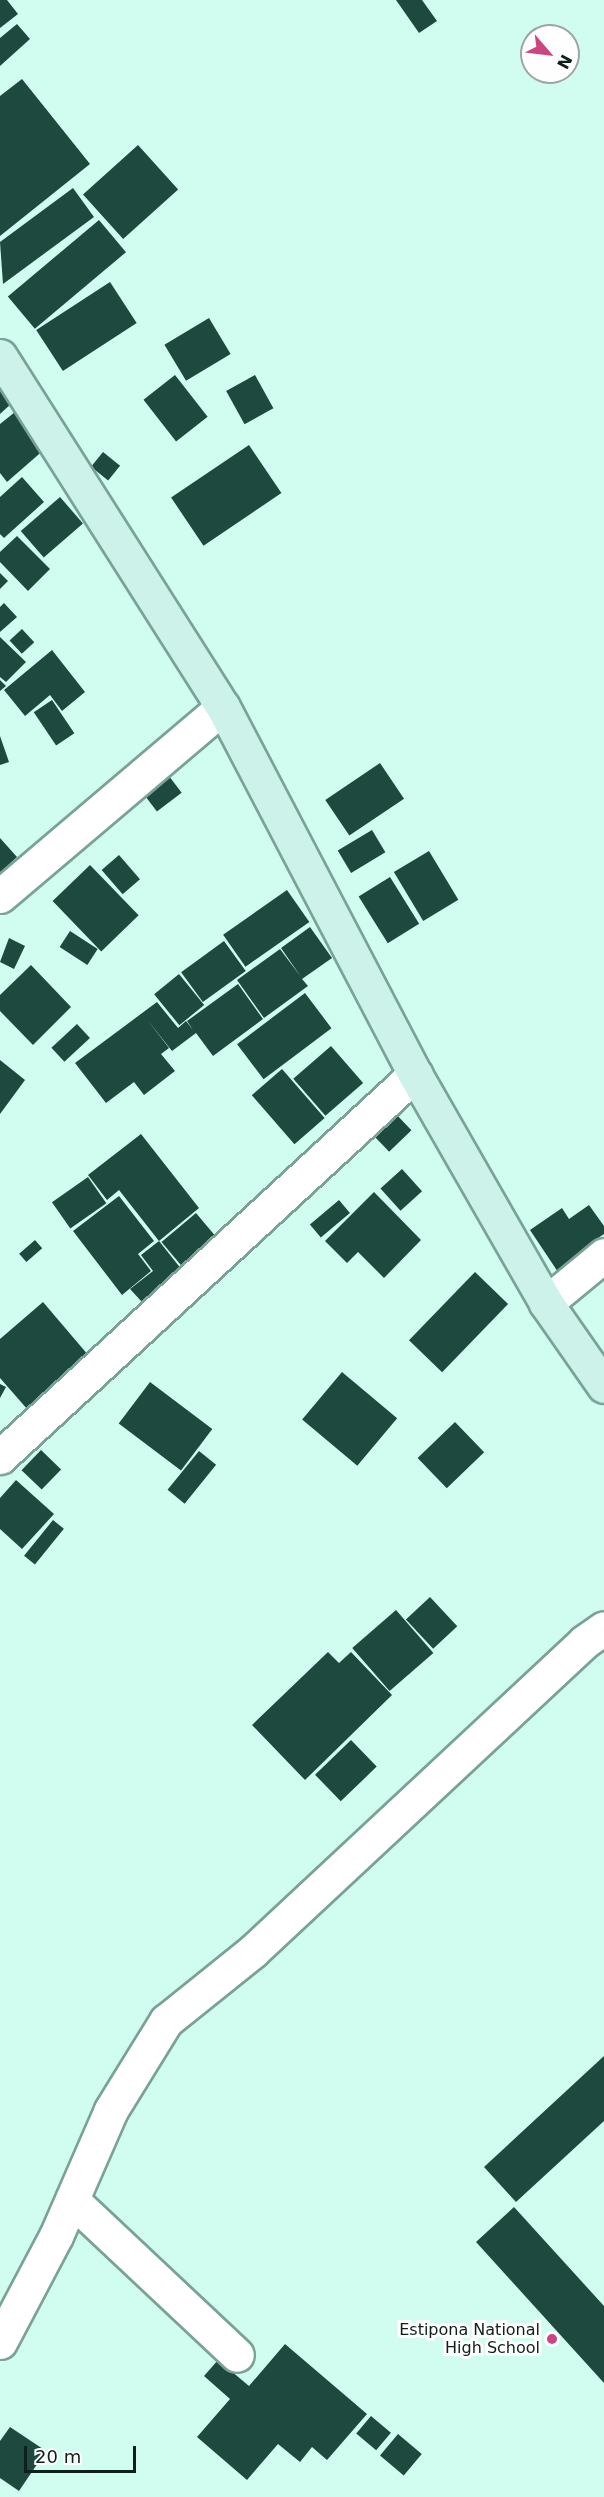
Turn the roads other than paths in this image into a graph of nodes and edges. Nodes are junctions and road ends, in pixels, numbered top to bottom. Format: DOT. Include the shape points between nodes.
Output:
graph roads {
  1 [pos="0,356"];
  2 [pos="223,707"];
  3 [pos="0,896"];
  4 [pos="415,1074"];
  5 [pos="604,1255"];
  6 [pos="546,1303"];
  7 [pos="604,1386"];
  8 [pos="0,1457"];
  9 [pos="604,1628"];
  10 [pos="72,2200"];
  11 [pos="0,2342"];
  12 [pos="237,2355"];
  1 -- 2 [label="street"];
  2 -- 3 [label="street"];
  2 -- 4 [label="street"];
  4 -- 6 [label="street"];
  4 -- 8 [label="street"];
  5 -- 6 [label="street"];
  6 -- 7 [label="street"];
  9 -- 10 [label="street" via="584,1642 253,1951 166,2021 111,2110"];
  10 -- 11 [label="street"];
  10 -- 12 [label="street"];
}
